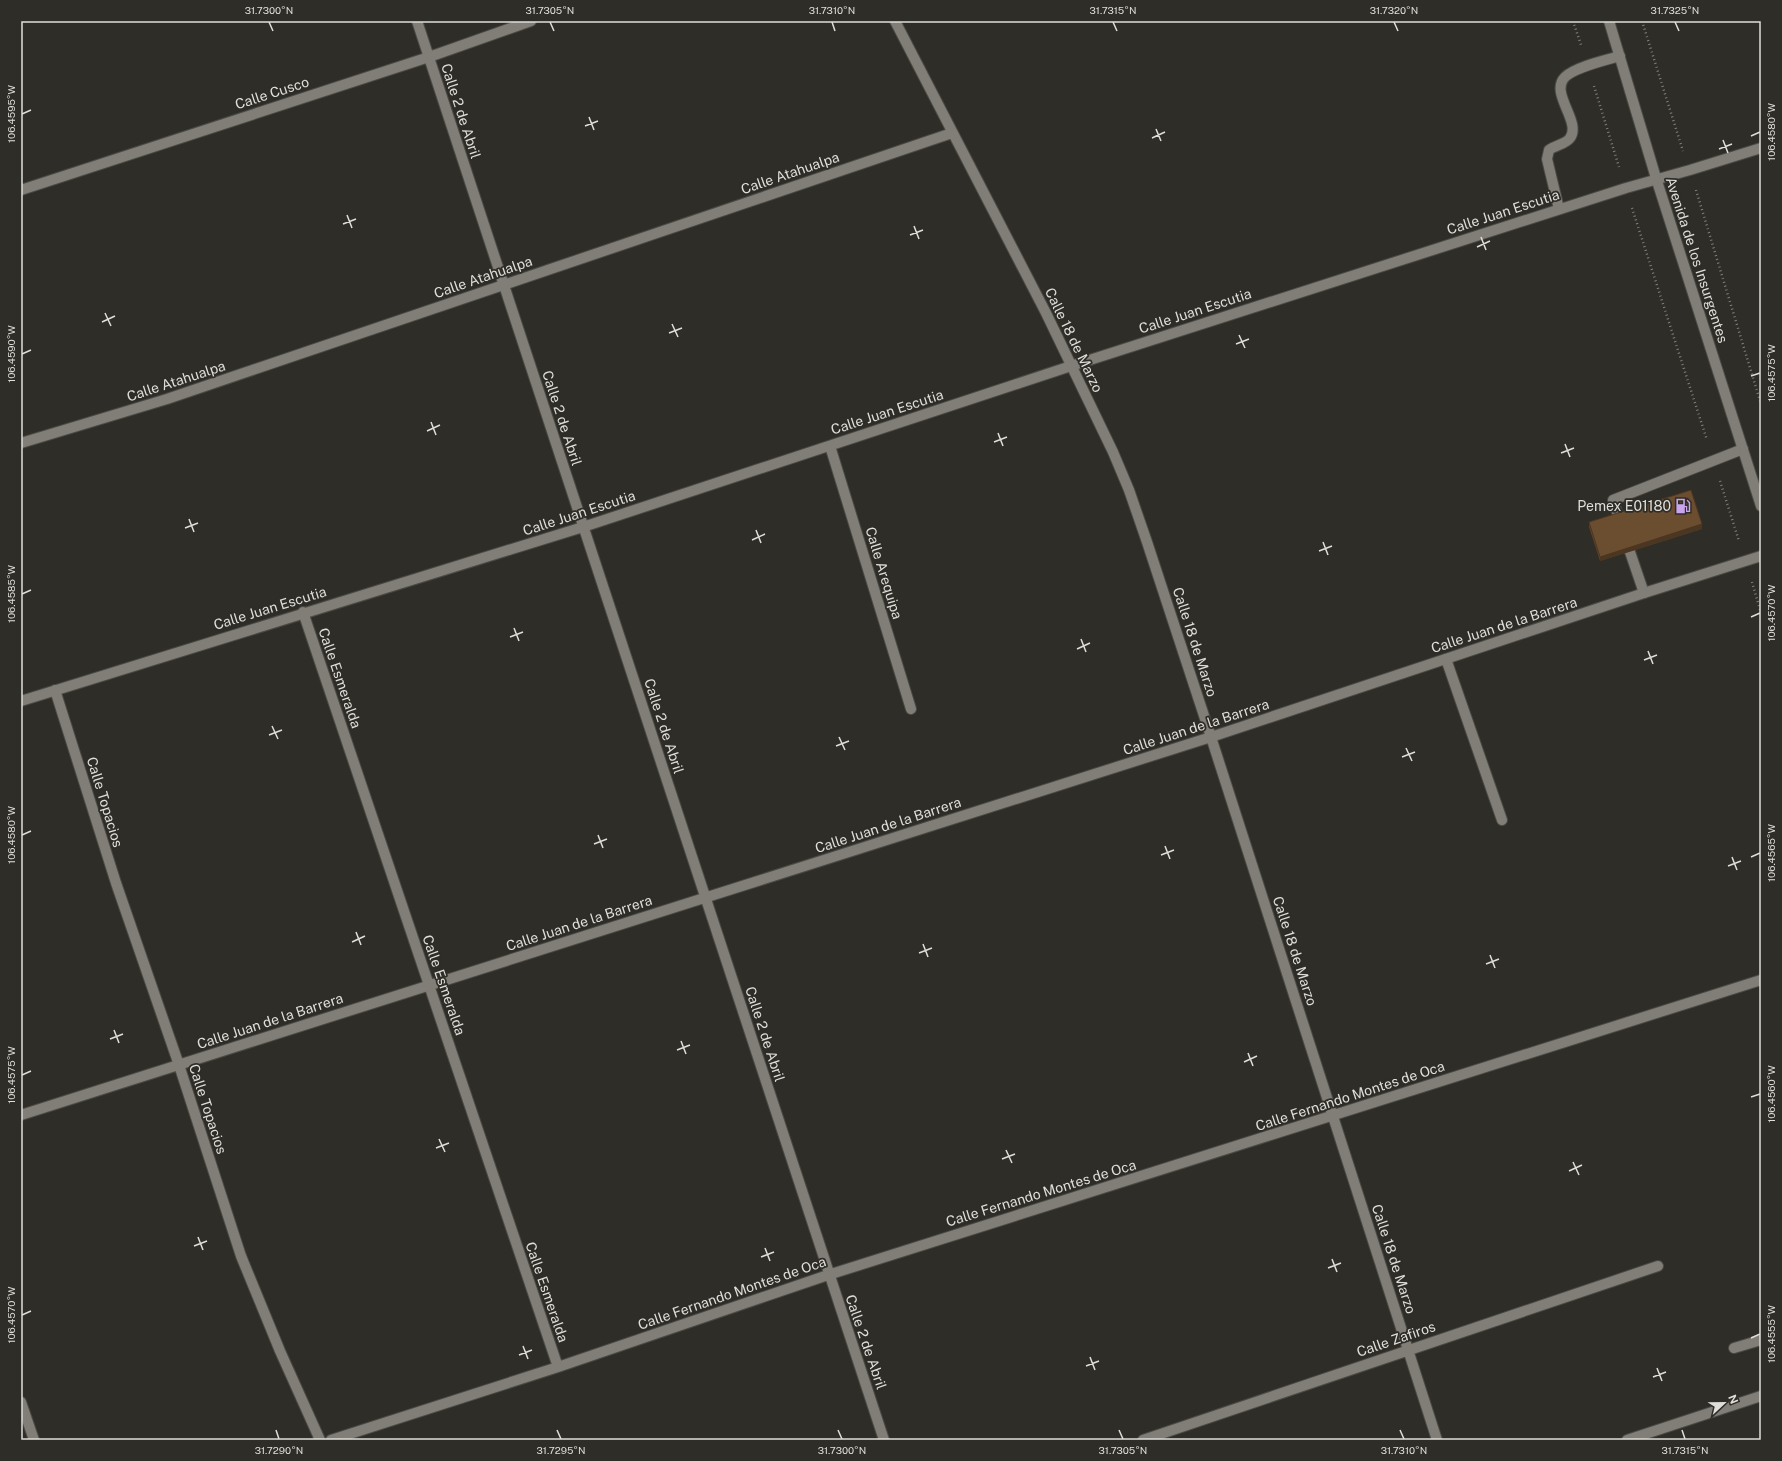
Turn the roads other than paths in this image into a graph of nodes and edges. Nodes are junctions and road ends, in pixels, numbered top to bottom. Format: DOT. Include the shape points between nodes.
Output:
graph roads {
  1 [pos="417,21"];
  2 [pos="532,21"];
  3 [pos="895,21"];
  4 [pos="1609,21"];
  5 [pos="1620,56"];
  6 [pos="429,57"];
  7 [pos="952,133"];
  8 [pos="1761,148"];
  9 [pos="1656,178"];
  10 [pos="21,190"];
  11 [pos="1559,209"];
  12 [pos="504,285"];
  13 [pos="1071,366"];
  14 [pos="21,443"];
  15 [pos="830,446"];
  16 [pos="1743,449"];
  17 [pos="1761,506"];
  18 [pos="1619,518"];
  19 [pos="583,526"];
  20 [pos="1630,552"];
  21 [pos="1761,556"];
  22 [pos="1644,593"];
  23 [pos="303,612"];
  24 [pos="1446,659"];
  25 [pos="55,690"];
  26 [pos="21,701"];
  27 [pos="911,709"];
  28 [pos="1211,737"];
  29 [pos="1502,820"];
  30 [pos="706,898"];
  31 [pos="1761,980"];
  32 [pos="429,985"];
  33 [pos="179,1065"];
  34 [pos="21,1115"];
  35 [pos="1333,1116"];
  36 [pos="1658,1266"];
  37 [pos="828,1275"];
  38 [pos="1761,1340"];
  39 [pos="1734,1348"];
  40 [pos="1408,1349"];
  41 [pos="558,1366"];
  42 [pos="1761,1396"];
  43 [pos="21,1402"];
  44 [pos="34,1440"];
  45 [pos="320,1440"];
  46 [pos="331,1440"];
  47 [pos="884,1440"];
  48 [pos="1143,1440"];
  49 [pos="1437,1440"];
  50 [pos="1626,1440"];
  1 -- 6 [label="street, Calle 2 de Abril"];
  2 -- 6 [label="street, Calle Cusco"];
  3 -- 7 [label="street, Calle 18 de Marzo"];
  4 -- 5 [label="street, Avenida de los Insurgentes"];
  5 -- 9 [label="street, Avenida de los Insurgentes"];
  5 -- 11 [label="street" via="1587,66 1566,76 1562,82 1562,94 1573,127 1572,134 1565,142 1553,147 1546,158"];
  6 -- 10 [label="street, Calle Cusco"];
  6 -- 12 [label="street, Calle 2 de Abril"];
  7 -- 12 [label="street, Calle Atahualpa"];
  7 -- 13 [label="street, Calle 18 de Marzo"];
  8 -- 9 [label="street, Calle Juan Escutia"];
  9 -- 11 [label="street, Calle Juan Escutia"];
  9 -- 16 [label="street, Avenida de los Insurgentes"];
  11 -- 13 [label="street, Calle Juan Escutia"];
  12 -- 14 [label="street, Calle Atahualpa" via="167,399"];
  12 -- 19 [label="street, Calle 2 de Abril"];
  13 -- 15 [label="street, Calle Juan Escutia"];
  13 -- 28 [label="street, Calle 18 de Marzo" via="1129,490"];
  15 -- 19 [label="street, Calle Juan Escutia"];
  15 -- 27 [label="street, Calle Arequipa"];
  16 -- 17 [label="street, Avenida de los Insurgentes"];
  16 -- 18 [label="street" via="1612,500"];
  19 -- 23 [label="street, Calle Juan Escutia"];
  19 -- 30 [label="street, Calle 2 de Abril"];
  20 -- 22 [label="street"];
  21 -- 22 [label="street, Calle Juan de la Barrera"];
  22 -- 24 [label="street, Calle Juan de la Barrera"];
  23 -- 25 [label="street, Calle Juan Escutia"];
  23 -- 32 [label="street, Calle Esmeralda"];
  24 -- 28 [label="street, Calle Juan de la Barrera"];
  24 -- 29 [label="street"];
  25 -- 26 [label="street, Calle Juan Escutia"];
  25 -- 33 [label="street, Calle Topacios" via="116,883"];
  28 -- 30 [label="street, Calle Juan de la Barrera"];
  28 -- 35 [label="street, Calle 18 de Marzo"];
  30 -- 32 [label="street, Calle Juan de la Barrera"];
  30 -- 37 [label="street, Calle 2 de Abril"];
  31 -- 35 [label="street, Calle Fernando Montes de Oca"];
  32 -- 33 [label="street, Calle Juan de la Barrera"];
  32 -- 41 [label="street, Calle Esmeralda"];
  33 -- 34 [label="street, Calle Juan de la Barrera"];
  33 -- 45 [label="street, Calle Topacios" via="241,1256"];
  35 -- 37 [label="street, Calle Fernando Montes de Oca"];
  35 -- 40 [label="street, Calle 18 de Marzo"];
  36 -- 40 [label="street, Calle Zafiros"];
  37 -- 41 [label="street, Calle Fernando Montes de Oca"];
  37 -- 47 [label="street, Calle 2 de Abril"];
  38 -- 39 [label="street"];
  40 -- 48 [label="street, Calle Zafiros"];
  40 -- 49 [label="street, Calle 18 de Marzo"];
  41 -- 46 [label="street, Calle Fernando Montes de Oca"];
  42 -- 50 [label="street"];
  43 -- 44 [label="street"];
}
